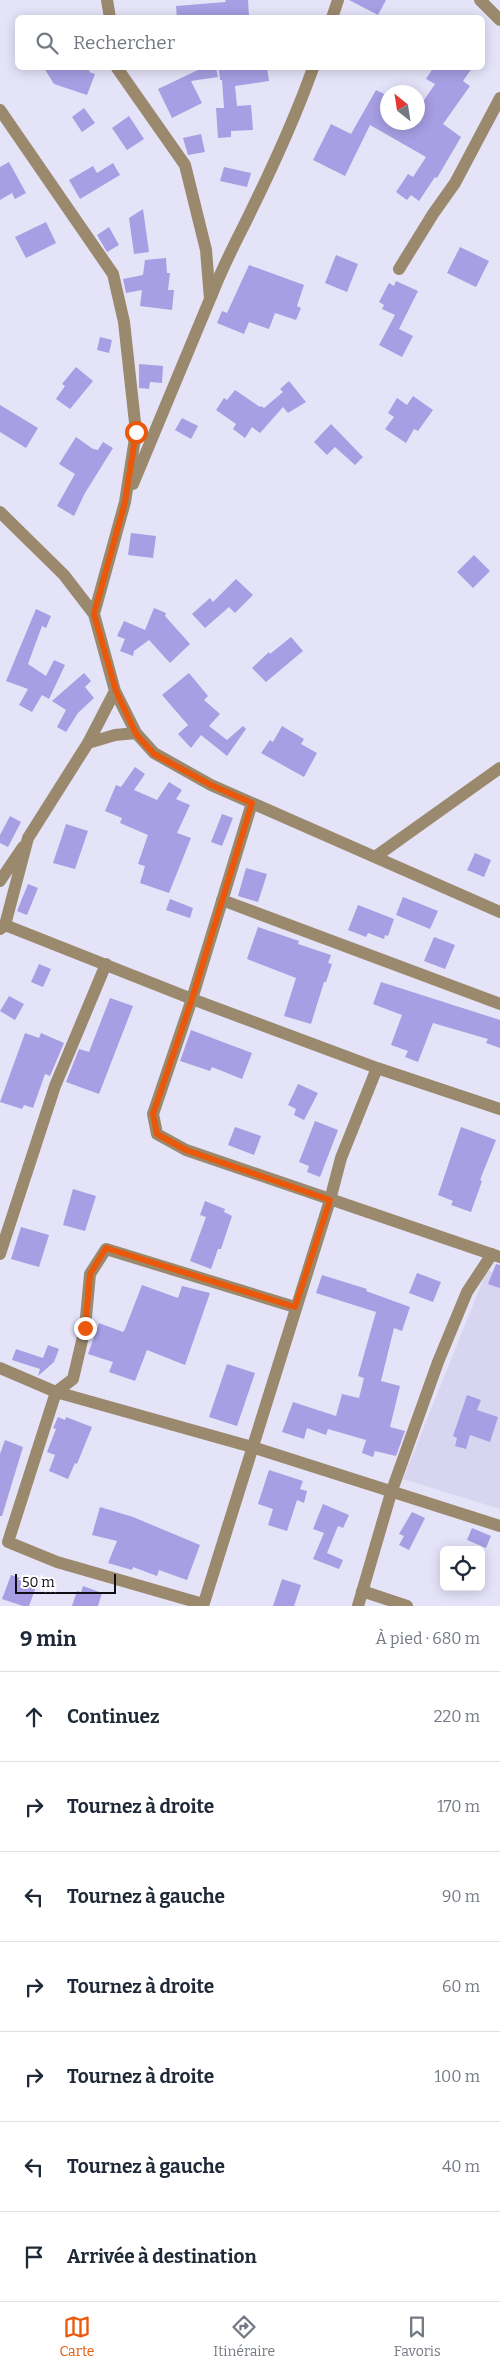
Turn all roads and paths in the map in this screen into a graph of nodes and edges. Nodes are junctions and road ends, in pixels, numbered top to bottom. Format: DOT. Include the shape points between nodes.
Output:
graph roads {
  1 [pos="107,0"];
  2 [pos="338,0"];
  3 [pos="480,0"];
  4 [pos="110,15"];
  5 [pos="333,15"];
  6 [pos="500,20"];
  7 [pos="118,70"];
  8 [pos="312,70"];
  9 [pos="500,98"];
  10 [pos="0,110"];
  11 [pos="399,269"];
  12 [pos="210,299"];
  13 [pos="125,502"];
  14 [pos="0,512"];
  15 [pos="94,614"];
  16 [pos="116,691"];
  17 [pos="136,734"];
  18 [pos="88,743"];
  19 [pos="500,768"];
  20 [pos="252,803"];
  21 [pos="28,838"];
  22 [pos="374,857"];
  23 [pos="0,881"];
  24 [pos="222,900"];
  25 [pos="500,912"];
  26 [pos="3,927"];
  27 [pos="106,964"];
  28 [pos="192,999"];
  29 [pos="500,1004"];
  30 [pos="377,1068"];
  31 [pos="500,1109"];
  32 [pos="330,1200"];
  33 [pos="0,1254"];
  34 [pos="496,1256"];
  35 [pos="295,1307"];
  36 [pos="0,1368"];
  37 [pos="56,1392"];
  38 [pos="252,1447"];
  39 [pos="391,1493"];
  40 [pos="500,1526"];
  41 [pos="362,1591"];
  42 [pos="203,1605"];
  43 [pos="358,1606"];
  44 [pos="407,1606"];
  1 -- 4 [label="street"];
  2 -- 5 [label="street"];
  3 -- 6 [label="street"];
  7 -- 12 [label="street" via="185,165 206,250"];
  8 -- 12 [label="street"];
  9 -- 11 [label="street" via="456,182"];
  10 -- 13 [label="street" via="113,274 124,322 136,432"];
  12 -- 13 [label="street"];
  13 -- 15 [label="street"];
  14 -- 15 [label="street" via="64,574"];
  15 -- 16 [label="street"];
  16 -- 17 [label="street"];
  16 -- 18 [label="street"];
  17 -- 18 [label="street" via="115,734"];
  17 -- 20 [label="street" via="154,754"];
  18 -- 21 [label="street"];
  19 -- 22 [label="street"];
  20 -- 22 [label="street"];
  20 -- 24 [label="street"];
  21 -- 23 [label="street"];
  21 -- 26 [label="street"];
  22 -- 25 [label="street"];
  24 -- 28 [label="street"];
  24 -- 29 [label="street"];
  26 -- 27 [label="street"];
  27 -- 28 [label="street"];
  27 -- 33 [label="street" via="55,1086"];
  28 -- 30 [label="street"];
  28 -- 32 [label="street" via="153,1114 157,1134 186,1150"];
  30 -- 31 [label="street"];
  30 -- 32 [label="street" via="341,1158"];
  32 -- 34 [label="street"];
  32 -- 35 [label="street"];
  34 -- 39 [label="street" via="466,1292"];
  35 -- 37 [label="street" via="106,1248 90,1274 85,1328 73,1379"];
  35 -- 38 [label="street"];
  36 -- 37 [label="street"];
  37 -- 38 [label="street"];
  37 -- 42 [label="street" via="8,1542 57,1562"];
  38 -- 39 [label="street"];
  38 -- 42 [label="street"];
  39 -- 40 [label="street"];
  39 -- 41 [label="street"];
  41 -- 43 [label="street"];
  41 -- 44 [label="street"];
}
